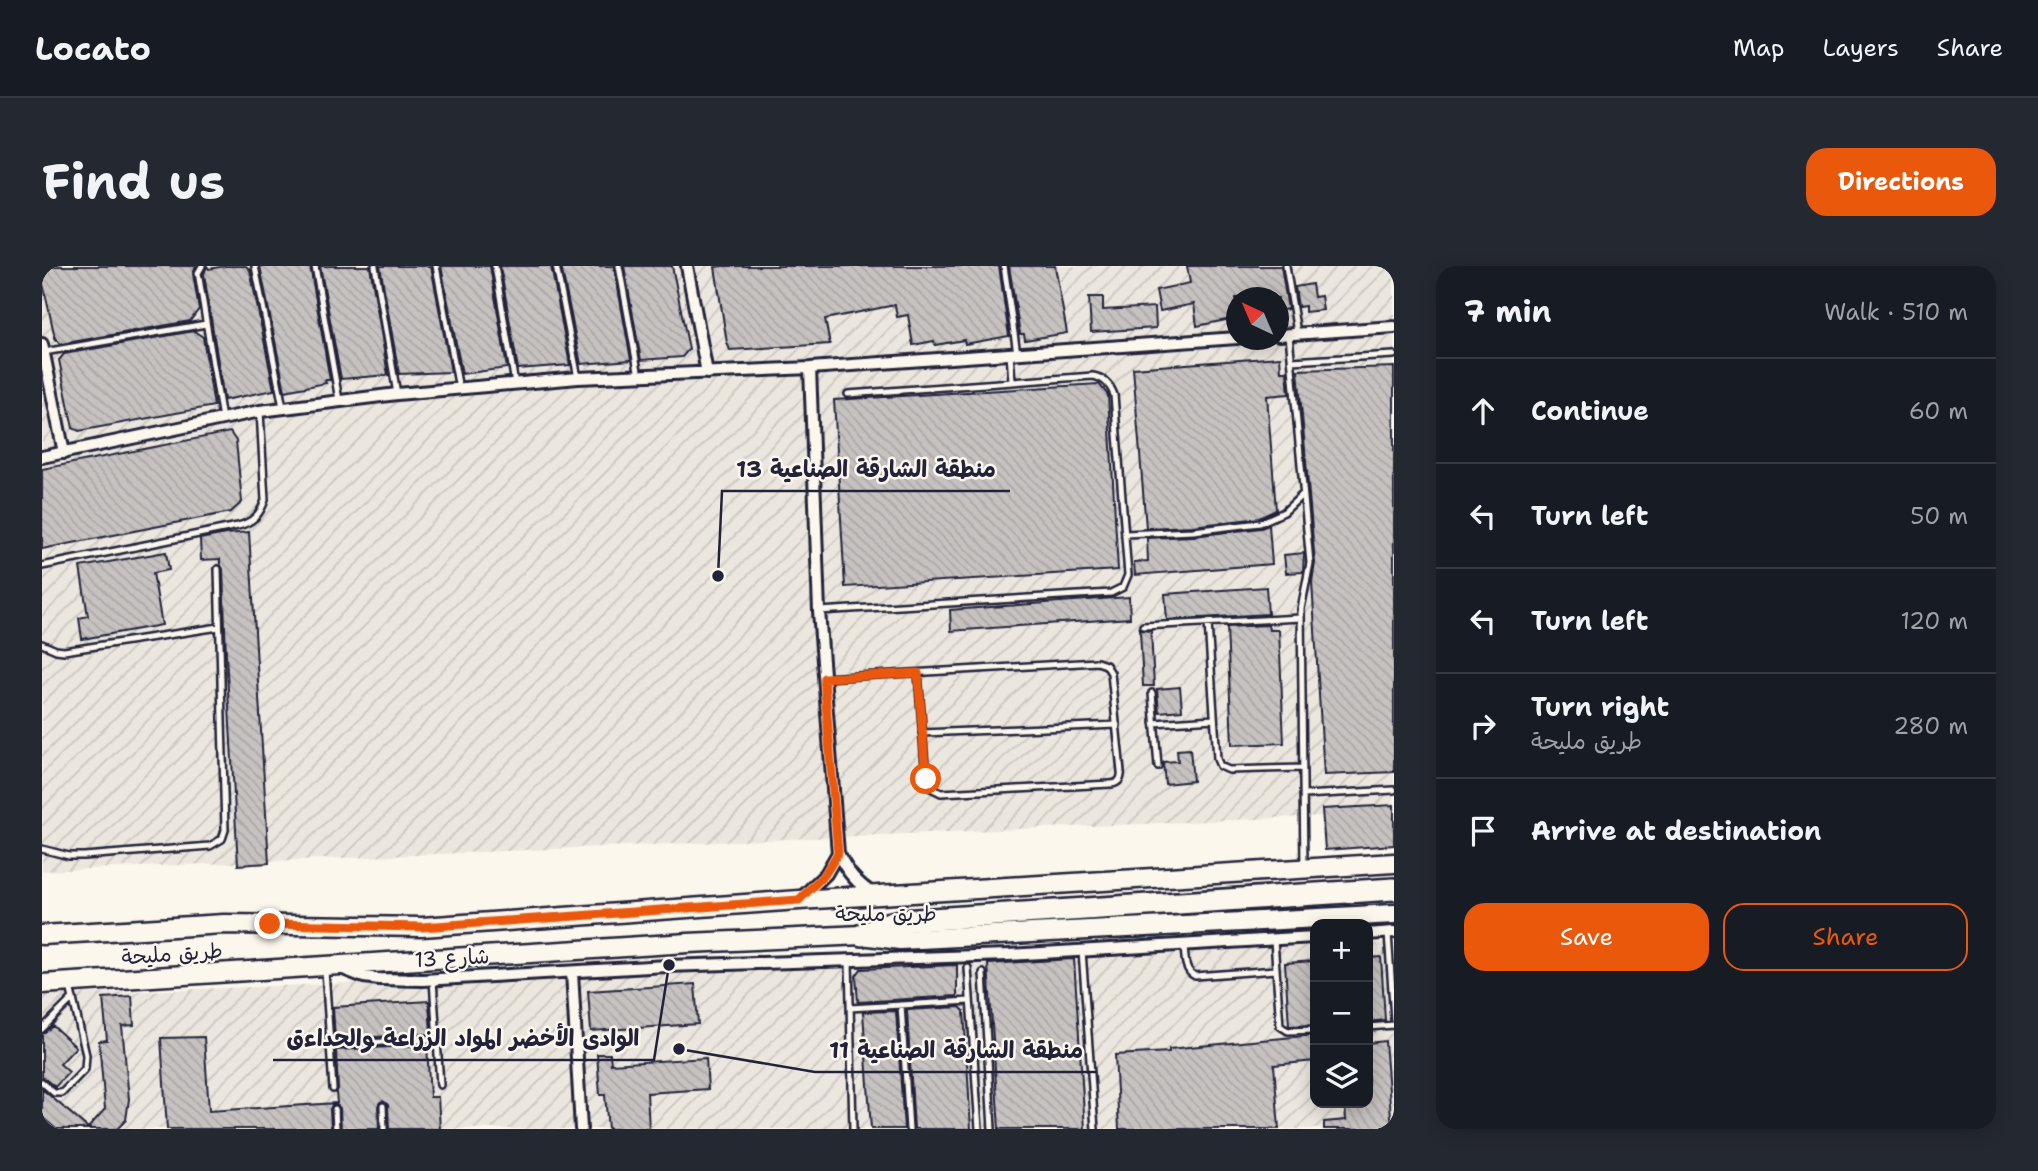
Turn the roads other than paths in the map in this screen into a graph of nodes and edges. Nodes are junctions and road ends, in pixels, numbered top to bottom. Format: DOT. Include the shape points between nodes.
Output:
graph roads {
  1 [pos="202,266"];
  2 [pos="255,266"];
  3 [pos="315,266"];
  4 [pos="375,266"];
  5 [pos="436,266"];
  6 [pos="495,266"];
  7 [pos="556,266"];
  8 [pos="620,266"];
  9 [pos="687,266"];
  10 [pos="1004,266"];
  11 [pos="1296,266"];
  12 [pos="1286,267"];
  13 [pos="1287,287"];
  14 [pos="206,324"];
  15 [pos="1394,327"];
  16 [pos="1289,334"];
  17 [pos="1226,339"];
  18 [pos="1289,343"];
  19 [pos="43,348"];
  20 [pos="1014,353"];
  21 [pos="1394,355"];
  22 [pos="1291,360"];
  23 [pos="810,368"];
  24 [pos="707,373"];
  25 [pos="639,376"];
  26 [pos="578,379"];
  27 [pos="1012,381"];
  28 [pos="515,384"];
  29 [pos="459,389"];
  30 [pos="397,394"];
  31 [pos="848,394"];
  32 [pos="339,400"];
  33 [pos="284,408"];
  34 [pos="260,411"];
  35 [pos="222,419"];
  36 [pos="64,453"];
  37 [pos="42,457"];
  38 [pos="1303,494"];
  39 [pos="1125,534"];
  40 [pos="42,566"];
  41 [pos="218,569"];
  42 [pos="819,611"];
  43 [pos="1301,618"];
  44 [pos="1208,623"];
  45 [pos="219,626"];
  46 [pos="1143,626"];
  47 [pos="42,644"];
  48 [pos="918,673"];
  49 [pos="824,678"];
  50 [pos="1152,693"];
  51 [pos="1214,719"];
  52 [pos="1154,723"];
  53 [pos="1116,725"];
  54 [pos="922,733"];
  55 [pos="1158,766"];
  56 [pos="1303,768"];
  57 [pos="1394,790"];
  58 [pos="1304,795"];
  59 [pos="42,849"];
  60 [pos="838,853"];
  61 [pos="1394,863"];
  62 [pos="1304,869"];
  63 [pos="1394,889"];
  64 [pos="877,896"];
  65 [pos="799,900"];
  66 [pos="1394,914"];
  67 [pos="1391,932"];
  68 [pos="1373,934"];
  69 [pos="42,935"];
  70 [pos="63,935"];
  71 [pos="862,935"];
  72 [pos="1310,937"];
  73 [pos="1273,940"];
  74 [pos="1184,945"];
  75 [pos="42,946"];
  76 [pos="1082,951"];
  77 [pos="849,961"];
  78 [pos="330,966"];
  79 [pos="968,968"];
  80 [pos="1276,970"];
  81 [pos="572,972"];
  82 [pos="983,973"];
  83 [pos="433,979"];
  84 [pos="42,984"];
  85 [pos="71,990"];
  86 [pos="970,1001"];
  87 [pos="901,1005"];
  88 [pos="850,1008"];
  89 [pos="1394,1019"];
  90 [pos="1394,1025"];
  91 [pos="1373,1027"];
  92 [pos="42,1029"];
  93 [pos="1310,1030"];
  94 [pos="437,1039"];
  95 [pos="330,1045"];
  96 [pos="42,1082"];
  97 [pos="440,1085"];
  98 [pos="333,1089"];
  99 [pos="383,1105"];
  100 [pos="335,1109"];
  101 [pos="337,1129"];
  102 [pos="384,1129"];
  103 [pos="581,1129"];
  104 [pos="853,1129"];
  105 [pos="909,1129"];
  106 [pos="979,1129"];
  107 [pos="992,1129"];
  108 [pos="1095,1129"];
  1 -- 14 [label="lane" via="198,278"];
  2 -- 33 [label="lane"];
  3 -- 32 [label="lane"];
  4 -- 30 [label="lane"];
  5 -- 29 [label="lane"];
  6 -- 28 [label="lane"];
  7 -- 26 [label="lane"];
  8 -- 25 [label="lane"];
  9 -- 24 [label="street"];
  10 -- 20 [label="lane"];
  11 -- 12 [label="lane"];
  12 -- 13 [label="lane"];
  14 -- 19 [label="lane"];
  14 -- 35 [label="lane"];
  15 -- 16 [label="street"];
  17 -- 20 [label="street"];
  18 -- 22 [label="lane"];
  19 -- 36 [label="street"];
  20 -- 23 [label="street"];
  20 -- 27 [label="lane"];
  21 -- 22 [label="lane"];
  22 -- 38 [label="lane"];
  23 -- 24 [label="street"];
  23 -- 42 [label="street"];
  24 -- 25 [label="street"];
  25 -- 26 [label="street"];
  26 -- 28 [label="street"];
  27 -- 31 [label="lane"];
  27 -- 39 [label="lane" via="1093,376 1112,388"];
  28 -- 29 [label="street"];
  29 -- 30 [label="street"];
  30 -- 32 [label="street"];
  32 -- 33 [label="street"];
  33 -- 34 [label="street"];
  34 -- 35 [label="street"];
  34 -- 40 [label="lane" via="265,500 256,518 238,526"];
  35 -- 36 [label="street"];
  36 -- 37 [label="street"];
  38 -- 39 [label="lane" via="1284,512 1260,523"];
  38 -- 43 [label="lane" via="1310,577"];
  39 -- 42 [label="lane" via="1128,575 1118,592"];
  41 -- 45 [label="lane"];
  42 -- 49 [label="street"];
  43 -- 44 [label="lane"];
  43 -- 56 [label="lane"];
  44 -- 46 [label="lane"];
  44 -- 51 [label="lane"];
  45 -- 47 [label="lane" via="64,651"];
  45 -- 59 [label="lane" via="222,839 210,846 84,856"];
  48 -- 49 [label="lane"];
  48 -- 53 [label="lane" via="1097,662 1111,673"];
  48 -- 54 [label="lane"];
  49 -- 60 [label="street"];
  50 -- 52 [label="lane"];
  51 -- 52 [label="lane"];
  51 -- 56 [label="lane" via="1222,768"];
  52 -- 55 [label="lane"];
  53 -- 54 [label="lane"];
  53 -- 54 [label="lane" via="1121,776 1114,784 954,792 937,792 927,783"];
  56 -- 58 [label="lane"];
  57 -- 58 [label="lane"];
  58 -- 62 [label="lane"];
  60 -- 64 [label="street" via="853,879"];
  60 -- 65 [label="street"];
  61 -- 62 [label="main road, طريق مليحة"];
  62 -- 64 [label="main road, طريق مليحة"];
  63 -- 71 [label="highway" via="901,921"];
  64 -- 65 [label="main road, طريق مليحة"];
  65 -- 70 [label="main road, طريق مليحة" via="422,927 224,924"];
  66 -- 71 [label="main road, طريق مليحة" via="900,940"];
  67 -- 68 [label="street"];
  67 -- 89 [label="lane"];
  69 -- 70 [label="main road, طريق مليحة"];
  70 -- 75 [label="main road"];
  71 -- 78 [label="main road, طريق مليحة"];
  72 -- 73 [label="street, شارع 13"];
  73 -- 74 [label="street, شارع 13"];
  73 -- 80 [label="lane"];
  74 -- 76 [label="street, شارع 13"];
  74 -- 80 [label="lane" via="1186,968 1195,976"];
  76 -- 77 [label="street, شارع 13"];
  76 -- 108 [label="lane"];
  77 -- 81 [label="street, شارع 13"];
  77 -- 88 [label="lane"];
  78 -- 83 [label="street, شارع 13" via="379,979"];
  78 -- 85 [label="main road, طريق مليحة"];
  78 -- 95 [label="lane"];
  79 -- 86 [label="lane"];
  80 -- 93 [label="lane" via="1280,1026 1288,1031"];
  81 -- 83 [label="street, شارع 13"];
  81 -- 103 [label="street"];
  82 -- 107 [label="lane"];
  83 -- 94 [label="lane"];
  84 -- 85 [label="main road, طريق مليحة"];
  85 -- 92 [label="lane"];
  85 -- 96 [label="lane" via="86,1065 62,1093 54,1093"];
  86 -- 87 [label="lane"];
  86 -- 106 [label="lane"];
  87 -- 88 [label="lane"];
  87 -- 105 [label="lane"];
  88 -- 104 [label="lane"];
  90 -- 91 [label="lane"];
  94 -- 95 [label="lane"];
  94 -- 97 [label="lane"];
  95 -- 98 [label="lane"];
  99 -- 102 [label="lane"];
  100 -- 101 [label="lane"];
}
